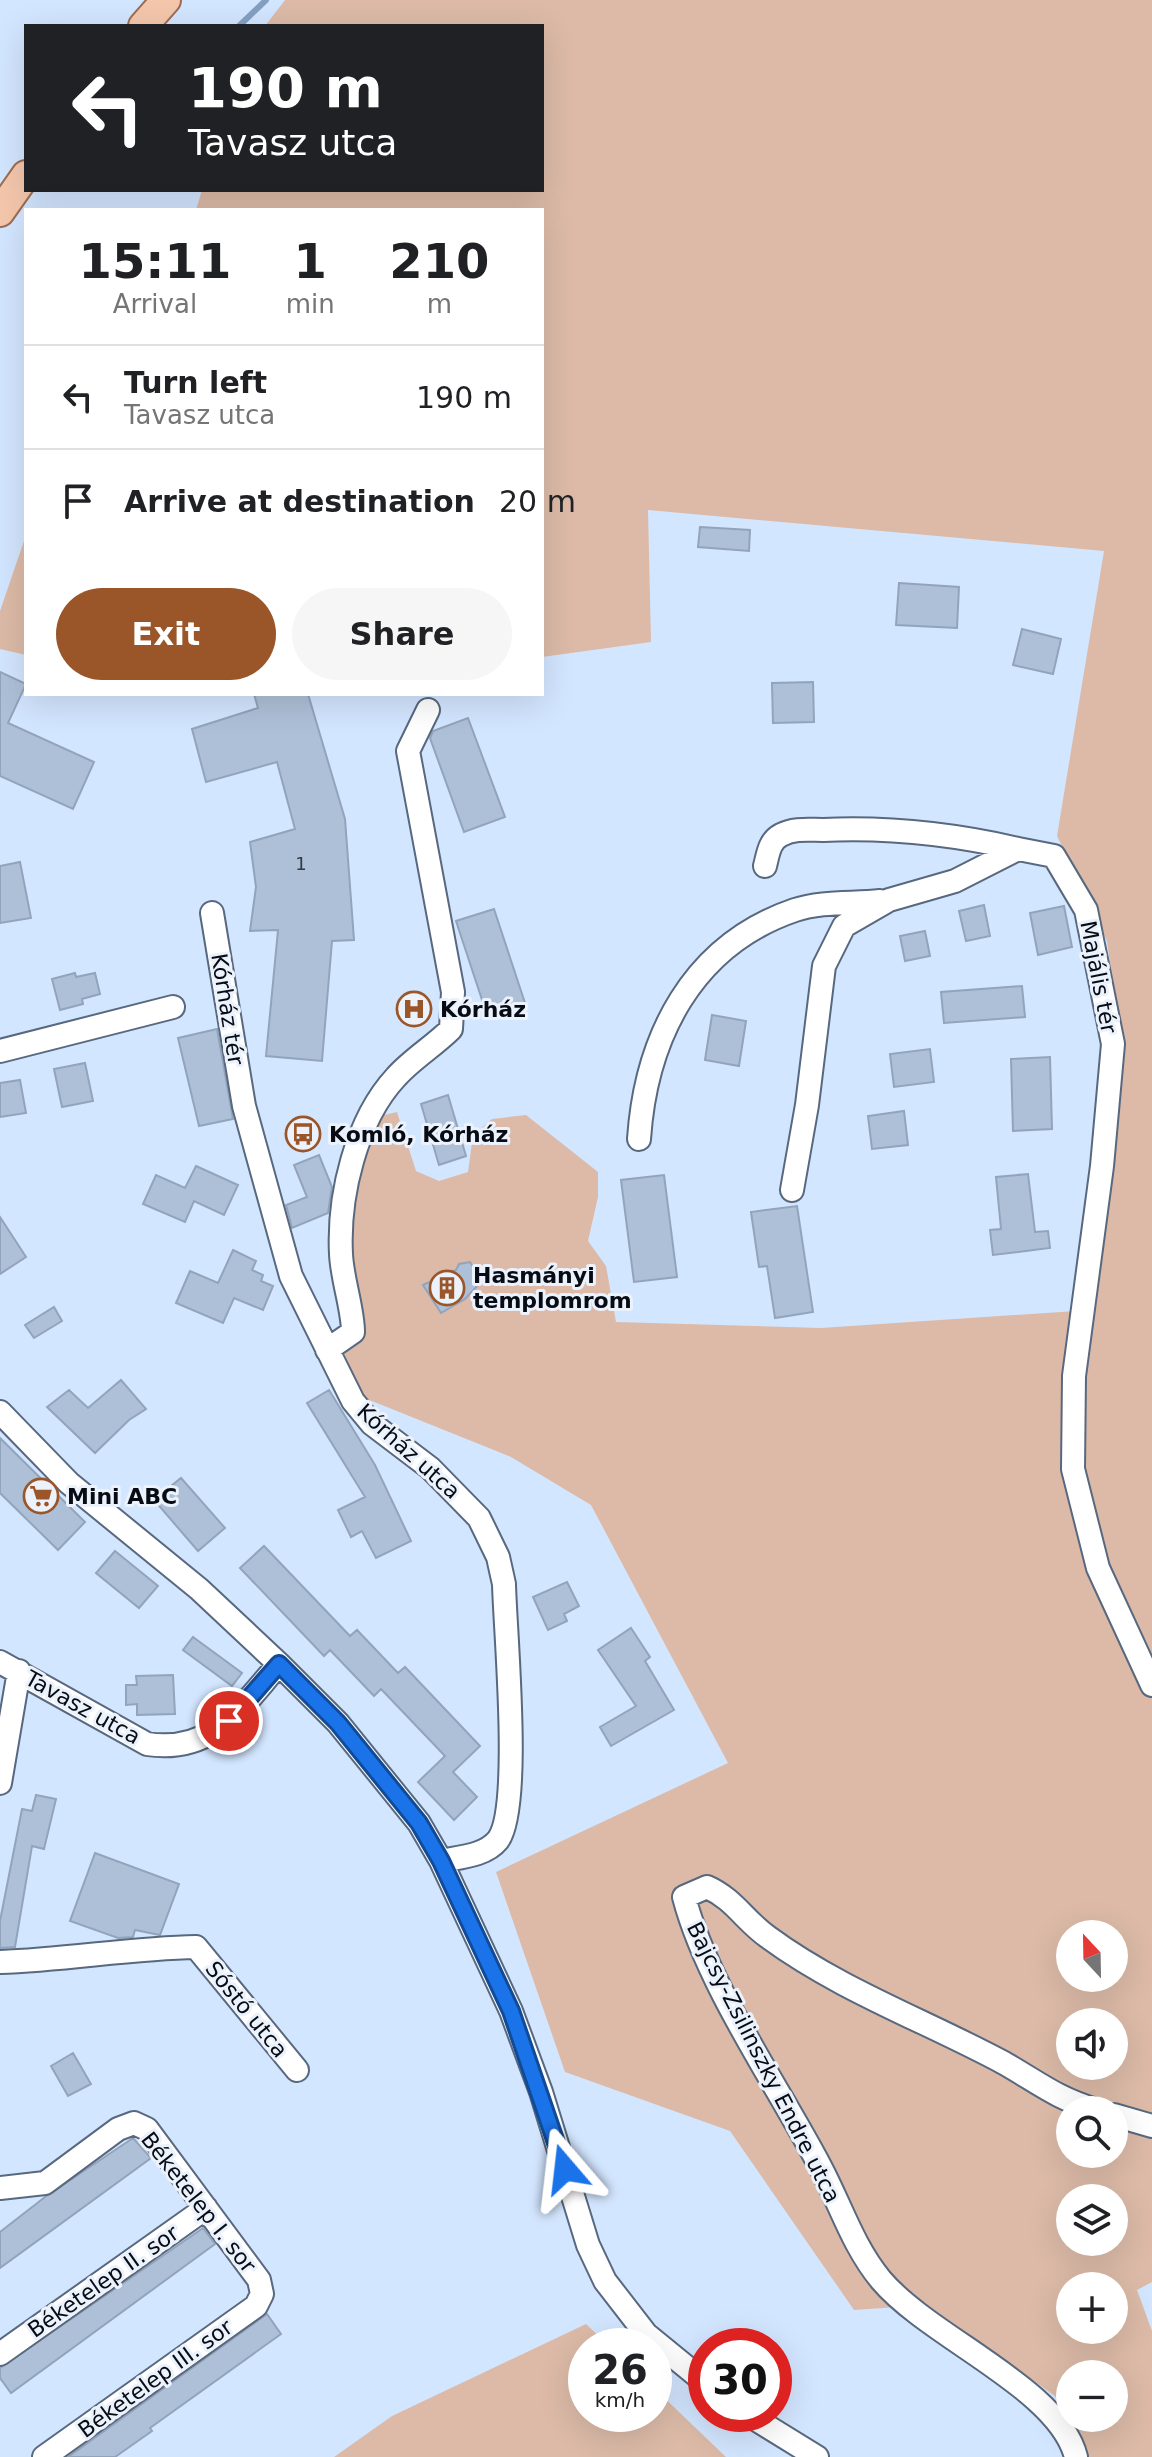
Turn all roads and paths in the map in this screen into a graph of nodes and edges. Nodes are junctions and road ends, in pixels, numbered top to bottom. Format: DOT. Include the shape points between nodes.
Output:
graph roads {
  1 [pos="166,0"];
  2 [pos="145,24"];
  3 [pos="24,178"];
  4 [pos="0,212"];
  5 [pos="428,710"];
  6 [pos="1018,849"];
  7 [pos="765,866"];
  8 [pos="889,900"];
  9 [pos="212,913"];
  10 [pos="173,1007"];
  11 [pos="0,1051"];
  12 [pos="244,1106"];
  13 [pos="639,1139"];
  14 [pos="792,1190"];
  15 [pos="327,1350"];
  16 [pos="0,1412"];
  17 [pos="279,1664"];
  18 [pos="10,1666"];
  19 [pos="1152,1685"];
  20 [pos="2,1758"];
  21 [pos="0,1783"];
  22 [pos="441,1861"];
  23 [pos="0,1962"];
  24 [pos="297,2070"];
  25 [pos="1056,2096"];
  26 [pos="1128,2119"];
  27 [pos="1152,2126"];
  28 [pos="0,2188"];
  29 [pos="206,2208"];
  30 [pos="262,2294"];
  31 [pos="0,2354"];
  32 [pos="688,2368"];
  33 [pos="776,2432"];
  34 [pos="44,2457"];
  35 [pos="817,2457"];
  36 [pos="1076,2457"];
  1 -- 2 [label="main road"];
  3 -- 4 [label="main road"];
  5 -- 15 [label="street" via="408,751 453,992 451,1029 375,1102 355,1156 342,1216 343,1282 353,1332"];
  6 -- 7 [label="street, Majális tér" via="969,837 869,828 795,830 778,836"];
  6 -- 8 [label="street" via="955,881"];
  6 -- 19 [label="street, Majális tér" via="1054,856 1086,910 1113,1044 1074,1376 1073,1469 1098,1568"];
  8 -- 13 [label="street" via="819,904 794,911 710,959 666,1025 642,1097"];
  8 -- 14 [label="street" via="844,926 824,966"];
  9 -- 12 [label="street, Kórház tér"];
  10 -- 11 [label="street"];
  12 -- 15 [label="street, Kórház utca" via="291,1276"];
  15 -- 22 [label="street, Kórház utca" via="363,1412 464,1501 498,1557 504,1584 509,1804 498,1839 486,1849"];
  16 -- 17 [label="street" via="69,1483 199,1589"];
  17 -- 18 [label="street, Tavasz utca" via="229,1721 184,1746 166,1747 147,1744"];
  17 -- 22 [label="street" via="338,1723 419,1823"];
  18 -- 20 [label="street"];
  20 -- 21 [label="street"];
  22 -- 32 [label="street" via="511,2011 588,2245 605,2281 646,2334"];
  23 -- 24 [label="street, Sóstó utca" via="196,1947"];
  25 -- 36 [label="street, Bajcsy-Zsilinszky Endre utca" via="1006,2064 852,1989 766,1936 727,1895 707,1887 684,1897 717,1978 823,2171 857,2246 913,2312 1060,2420"];
  26 -- 27 [label="street"];
  28 -- 29 [label="street, Béketelep I. sor" via="45,2183 134,2123 147,2129"];
  29 -- 30 [label="street, Béketelep I. sor" via="259,2280"];
  29 -- 31 [label="street, Béketelep II. sor"];
  30 -- 34 [label="street, Béketelep III. sor" via="256,2306"];
  33 -- 35 [label="street"];
}
